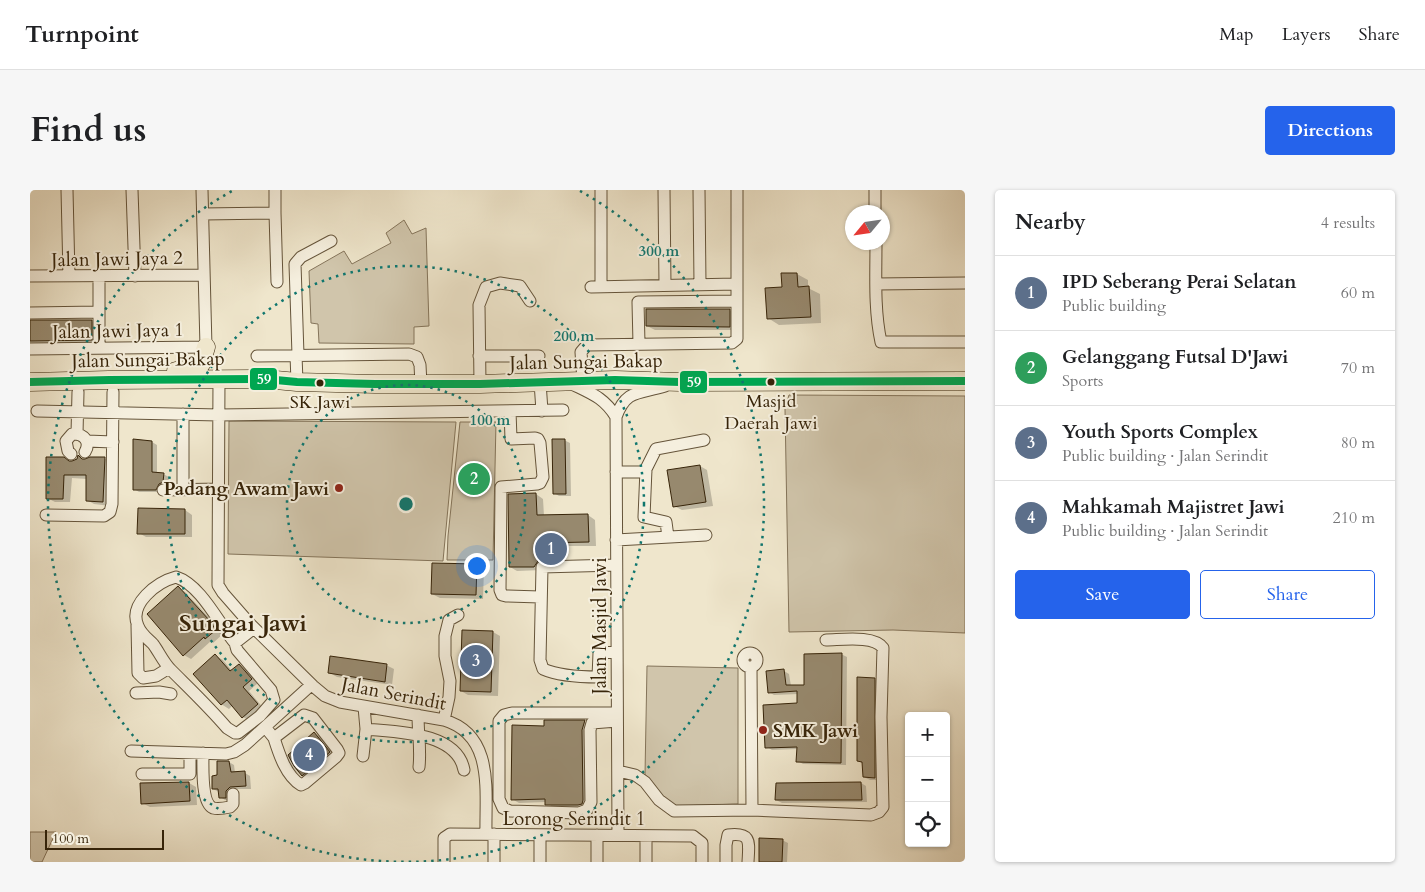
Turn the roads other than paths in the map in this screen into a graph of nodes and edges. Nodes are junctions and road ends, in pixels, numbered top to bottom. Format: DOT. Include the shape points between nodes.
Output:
graph roads {
  1 [pos="67,190"];
  2 [pos="132,190"];
  3 [pos="202,190"];
  4 [pos="275,190"];
  5 [pos="600,190"];
  6 [pos="664,190"];
  7 [pos="700,190"];
  8 [pos="736,190"];
  9 [pos="875,190"];
  10 [pos="875,205"];
  11 [pos="275,212"];
  12 [pos="203,214"];
  13 [pos="331,241"];
  14 [pos="876,250"];
  15 [pos="204,275"];
  16 [pos="30,276"];
  17 [pos="69,276"];
  18 [pos="99,276"];
  19 [pos="134,276"];
  20 [pos="277,282"];
  21 [pos="965,283"];
  22 [pos="700,284"];
  23 [pos="736,284"];
  24 [pos="876,284"];
  25 [pos="665,285"];
  26 [pos="638,286"];
  27 [pos="530,301"];
  28 [pos="737,301"];
  29 [pos="638,302"];
  30 [pos="99,312"];
  31 [pos="30,313"];
  32 [pos="965,342"];
  33 [pos="639,344"];
  34 [pos="206,347"];
  35 [pos="99,348"];
  36 [pos="30,349"];
  37 [pos="297,355"];
  38 [pos="256,356"];
  39 [pos="479,356"];
  40 [pos="539,356"];
  41 [pos="265,379"];
  42 [pos="575,381"];
  43 [pos="965,381"];
  44 [pos="30,382"];
  45 [pos="297,382"];
  46 [pos="540,382"];
  47 [pos="680,382"];
  48 [pos="421,384"];
  49 [pos="480,384"];
  50 [pos="219,385"];
  51 [pos="111,386"];
  52 [pos="30,392"];
  53 [pos="78,392"];
  54 [pos="542,410"];
  55 [pos="563,410"];
  56 [pos="37,411"];
  57 [pos="510,411"];
  58 [pos="77,412"];
  59 [pos="112,412"];
  60 [pos="183,414"];
  61 [pos="219,415"];
  62 [pos="616,417"];
  63 [pos="77,434"];
  64 [pos="704,440"];
  65 [pos="112,442"];
  66 [pos="71,454"];
  67 [pos="616,472"];
  68 [pos="646,472"];
  69 [pos="218,489"];
  70 [pos="163,490"];
  71 [pos="183,490"];
  72 [pos="46,515"];
  73 [pos="706,535"];
  74 [pos="668,537"];
  75 [pos="616,540"];
  76 [pos="616,566"];
  77 [pos="540,597"];
  78 [pos="458,615"];
  79 [pos="137,625"];
  80 [pos="254,628"];
  81 [pos="826,640"];
  82 [pos="236,643"];
  83 [pos="617,652"];
  84 [pos="751,667"];
  85 [pos="169,668"];
  86 [pos="156,676"];
  87 [pos="311,685"];
  88 [pos="136,693"];
  89 [pos="364,707"];
  90 [pos="418,715"];
  91 [pos="617,717"];
  92 [pos="444,720"];
  93 [pos="265,727"];
  94 [pos="366,728"];
  95 [pos="418,734"];
  96 [pos="274,738"];
  97 [pos="131,751"];
  98 [pos="190,753"];
  99 [pos="203,753"];
  100 [pos="363,756"];
  101 [pos="419,767"];
  102 [pos="464,770"];
  103 [pos="618,770"];
  104 [pos="142,774"];
  105 [pos="233,794"];
  106 [pos="752,810"];
  107 [pos="490,834"];
  108 [pos="540,835"];
  109 [pos="597,835"];
  110 [pos="618,835"];
  111 [pos="646,836"];
  112 [pos="444,862"];
  113 [pos="494,862"];
  114 [pos="540,862"];
  115 [pos="597,862"];
  116 [pos="646,862"];
  117 [pos="702,862"];
  118 [pos="726,862"];
  119 [pos="748,862"];
  1 -- 17 [label="street"];
  2 -- 19 [label="street"];
  3 -- 12 [label="street"];
  4 -- 11 [label="street"];
  5 -- 26 [label="street" via="596,287"];
  6 -- 25 [label="street"];
  7 -- 22 [label="street"];
  8 -- 23 [label="street"];
  9 -- 10 [label="street"];
  11 -- 12 [label="street"];
  11 -- 20 [label="street"];
  12 -- 15 [label="street"];
  13 -- 37 [label="street" via="301,257 295,264"];
  14 -- 24 [label="street"];
  15 -- 19 [label="street, Jalan Jawi Jaya 2"];
  15 -- 34 [label="street"];
  16 -- 17 [label="street, Jalan Jawi Jaya 2"];
  17 -- 18 [label="street, Jalan Jawi Jaya 2"];
  18 -- 19 [label="street, Jalan Jawi Jaya 2"];
  18 -- 30 [label="street"];
  21 -- 24 [label="street"];
  22 -- 23 [label="street"];
  22 -- 25 [label="street"];
  23 -- 28 [label="street"];
  24 -- 32 [label="street" via="881,342"];
  25 -- 26 [label="street"];
  26 -- 29 [label="street"];
  27 -- 39 [label="street" via="520,286 500,283 486,287 479,305"];
  28 -- 29 [label="street"];
  28 -- 33 [label="street" via="737,339 732,343"];
  29 -- 33 [label="street"];
  30 -- 31 [label="street"];
  30 -- 35 [label="street"];
  33 -- 42 [label="street" via="587,345 581,352"];
  34 -- 35 [label="street, Jalan Jawi Jaya 1"];
  34 -- 41 [label="highway" via="212,370"];
  34 -- 51 [label="highway" via="195,369 152,371"];
  35 -- 36 [label="street, Jalan Jawi Jaya 1"];
  37 -- 38 [label="street"];
  37 -- 45 [label="street"];
  37 -- 48 [label="street" via="409,354 417,357"];
  39 -- 40 [label="street"];
  39 -- 49 [label="street"];
  41 -- 45 [label="highway, Jalan Sungai Bakap"];
  41 -- 50 [label="highway, Jalan Sungai Bakap"];
  42 -- 46 [label="highway, Jalan Sungai Bakap"];
  42 -- 47 [label="highway, Jalan Sungai Bakap"];
  42 -- 62 [label="street" via="602,399"];
  43 -- 47 [label="highway, Jalan Sungai Bakap"];
  44 -- 51 [label="highway, Jalan Sungai Bakap"];
  45 -- 48 [label="highway, Jalan Sungai Bakap"];
  45 -- 50 [label="highway, Jalan Sungai Bakap" via="286,386"];
  46 -- 49 [label="highway, Jalan Sungai Bakap"];
  46 -- 54 [label="street"];
  47 -- 62 [label="street" via="626,398"];
  48 -- 49 [label="highway, Jalan Sungai Bakap"];
  50 -- 51 [label="highway, Jalan Sungai Bakap"];
  50 -- 61 [label="street, Jalan Serindit"];
  51 -- 53 [label="highway, Jalan Sungai Bakap"];
  51 -- 59 [label="street"];
  52 -- 53 [label="highway, Jalan Sungai Bakap"];
  53 -- 58 [label="street"];
  54 -- 55 [label="street"];
  54 -- 57 [label="street"];
  56 -- 58 [label="street"];
  57 -- 61 [label="street"];
  57 -- 77 [label="street" via="511,439 535,438 540,443 543,477 537,484 501,487 500,590 506,596"];
  58 -- 59 [label="street"];
  58 -- 63 [label="street"];
  59 -- 60 [label="street"];
  59 -- 65 [label="street"];
  60 -- 61 [label="street"];
  60 -- 71 [label="street"];
  61 -- 69 [label="street, Jalan Serindit"];
  62 -- 67 [label="street, Jalan Masjid Jawi"];
  63 -- 65 [label="street" via="82,435 86,447"];
  63 -- 66 [label="street" via="68,437 66,442"];
  64 -- 68 [label="street" via="656,449"];
  65 -- 72 [label="street" via="110,512 104,516"];
  67 -- 68 [label="street"];
  67 -- 75 [label="street, Jalan Masjid Jawi"];
  68 -- 74 [label="street" via="644,517 666,522"];
  69 -- 71 [label="street"];
  69 -- 80 [label="street, Jalan Serindit" via="218,585"];
  70 -- 71 [label="street"];
  73 -- 74 [label="street"];
  74 -- 75 [label="street"];
  75 -- 76 [label="street, Jalan Masjid Jawi"];
  76 -- 77 [label="street" via="542,567"];
  76 -- 83 [label="street, Jalan Masjid Jawi"];
  77 -- 83 [label="street" via="540,660 543,669 583,677 598,676 599,653"];
  78 -- 92 [label="street" via="449,620 445,636 450,681"];
  79 -- 82 [label="street" via="137,608 144,598 168,579 176,577 183,579 204,599"];
  79 -- 85 [label="street"];
  79 -- 86 [label="street" via="138,673 143,678"];
  80 -- 82 [label="street"];
  80 -- 87 [label="street, Jalan Serindit"];
  81 -- 106 [label="street" via="872,640 883,648 883,807 871,815"];
  82 -- 85 [label="street" via="237,650 271,690 274,700 238,733 227,728"];
  83 -- 91 [label="street, Jalan Masjid Jawi"];
  84 -- 106 [label="street"];
  85 -- 86 [label="street"];
  86 -- 88 [label="street" via="165,693"];
  87 -- 89 [label="street, Jalan Serindit" via="325,696"];
  87 -- 93 [label="street"];
  89 -- 90 [label="street, Jalan Serindit"];
  89 -- 94 [label="street"];
  90 -- 92 [label="street, Jalan Serindit"];
  90 -- 95 [label="street"];
  91 -- 91 [label="street" via="504,715 499,721 499,799 503,808 510,811 579,813 587,810 591,802 592,723"];
  91 -- 103 [label="street, Jalan Masjid Jawi"];
  92 -- 107 [label="street, Jalan Serindit" via="469,733 481,752"];
  93 -- 96 [label="street"];
  93 -- 99 [label="street" via="234,752"];
  94 -- 95 [label="street"];
  94 -- 100 [label="street"];
  95 -- 101 [label="street"];
  95 -- 102 [label="street" via="447,745 463,762"];
  96 -- 96 [label="street" via="304,715 313,718 338,753 301,785 288,771"];
  97 -- 98 [label="street"];
  98 -- 99 [label="street"];
  98 -- 104 [label="street" via="190,774"];
  99 -- 105 [label="street" via="203,787 209,805 214,808 230,807"];
  103 -- 106 [label="street" via="645,782 659,800 674,811"];
  103 -- 110 [label="street, Jalan Masjid Jawi"];
  107 -- 108 [label="street, Lorong Serindit 1"];
  107 -- 112 [label="street, Lorong Serindit 1" via="450,834 444,838"];
  107 -- 113 [label="street, Jalan Serindit"];
  108 -- 109 [label="street, Lorong Serindit 1"];
  108 -- 114 [label="street"];
  109 -- 110 [label="street, Lorong Serindit 1"];
  109 -- 115 [label="street"];
  110 -- 111 [label="street, Lorong Serindit 1"];
  111 -- 116 [label="street"];
  111 -- 117 [label="street, Lorong Serindit 1" via="693,836 702,843"];
  118 -- 119 [label="street" via="728,835 740,834 749,844"];
}
